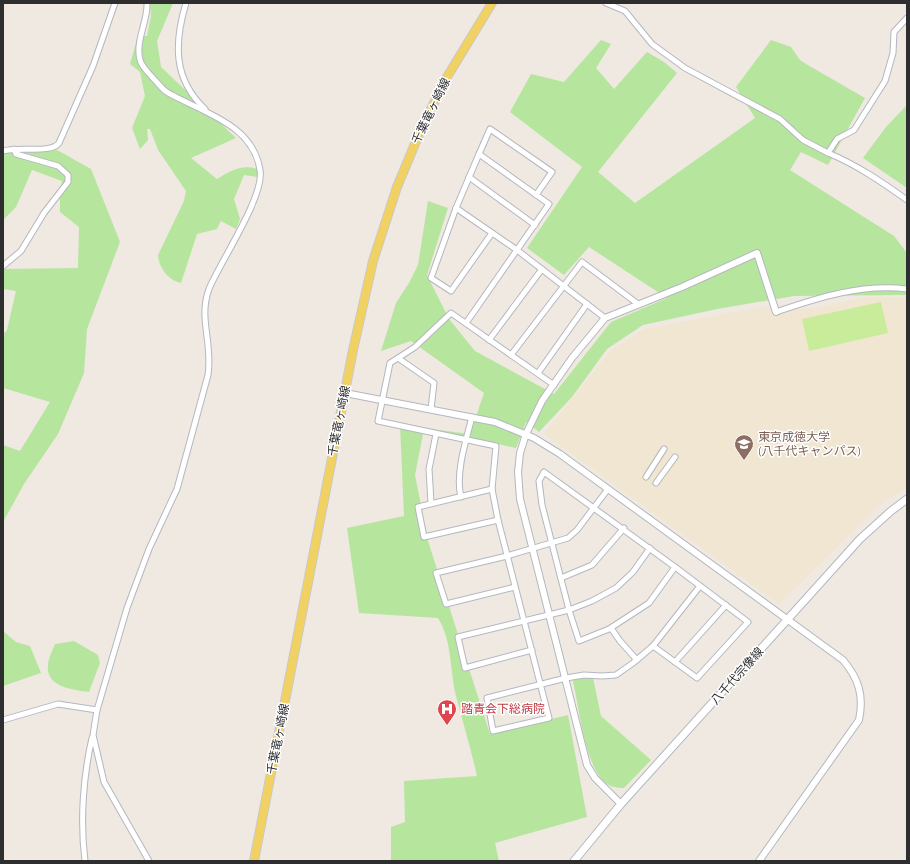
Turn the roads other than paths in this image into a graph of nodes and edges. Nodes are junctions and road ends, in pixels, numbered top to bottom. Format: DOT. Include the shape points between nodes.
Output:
graph roads {
  1 [pos="115,3"];
  2 [pos="147,3"];
  3 [pos="186,3"];
  4 [pos="492,3"];
  5 [pos="606,3"];
  6 [pos="907,18"];
  7 [pos="210,114"];
  8 [pos="14,149"];
  9 [pos="3,151"];
  10 [pos="828,153"];
  11 [pos="479,154"];
  12 [pos="469,177"];
  13 [pos="536,195"];
  14 [pos="907,200"];
  15 [pos="456,208"];
  16 [pos="535,225"];
  17 [pos="492,233"];
  18 [pos="517,250"];
  19 [pos="3,266"];
  20 [pos="542,269"];
  21 [pos="564,286"];
  22 [pos="907,289"];
  23 [pos="588,304"];
  24 [pos="638,304"];
  25 [pos="776,312"];
  26 [pos="605,318"];
  27 [pos="466,324"];
  28 [pos="489,340"];
  29 [pos="511,355"];
  30 [pos="398,358"];
  31 [pos="538,374"];
  32 [pos="554,384"];
  33 [pos="345,393"];
  34 [pos="383,399"];
  35 [pos="431,409"];
  36 [pos="472,417"];
  37 [pos="436,434"];
  38 [pos="526,434"];
  39 [pos="466,440"];
  40 [pos="664,449"];
  41 [pos="675,457"];
  42 [pos="646,477"];
  43 [pos="656,483"];
  44 [pos="492,489"];
  45 [pos="608,489"];
  46 [pos="461,497"];
  47 [pos="907,499"];
  48 [pos="432,503"];
  49 [pos="594,507"];
  50 [pos="498,520"];
  51 [pos="624,528"];
  52 [pos="553,544"];
  53 [pos="650,548"];
  54 [pos="534,549"];
  55 [pos="507,556"];
  56 [pos="675,567"];
  57 [pos="561,578"];
  58 [pos="700,586"];
  59 [pos="515,587"];
  60 [pos="726,605"];
  61 [pos="569,610"];
  62 [pos="549,614"];
  63 [pos="524,620"];
  64 [pos="787,620"];
  65 [pos="611,628"];
  66 [pos="653,646"];
  67 [pos="532,650"];
  68 [pos="637,660"];
  69 [pos="675,662"];
  70 [pos="566,678"];
  71 [pos="541,685"];
  72 [pos="97,710"];
  73 [pos="3,720"];
  74 [pos="93,735"];
  75 [pos="621,804"];
  76 [pos="85,861"];
  77 [pos="149,861"];
  78 [pos="254,861"];
  79 [pos="574,861"];
  80 [pos="758,861"];
  1 -- 8 [label="street" via="93,66 59,143 50,149"];
  2 -- 7 [label="street" via="140,38 140,59 143,67 165,91"];
  3 -- 7 [label="street" via="181,20 180,72 196,100"];
  4 -- 33 [label="main road, 千葉竜ヶ崎線" via="447,77 397,188 365,294"];
  5 -- 10 [label="street" via="625,10 652,44 685,68 780,118 803,140"];
  6 -- 10 [label="street" via="894,32 893,53 885,81 854,130 838,139"];
  7 -- 72 [label="street" via="245,137 254,149 261,172 249,210 209,289 203,316 210,348 208,375 177,489 149,549 127,608"];
  8 -- 9 [label="street"];
  8 -- 19 [label="street" via="16,154 58,166 68,175 68,182 44,213 21,251"];
  10 -- 14 [label="street" via="854,165"];
  11 -- 12 [label="street"];
  11 -- 13 [label="street"];
  11 -- 13 [label="street" via="490,129 552,172"];
  12 -- 15 [label="street"];
  12 -- 16 [label="street"];
  13 -- 16 [label="street" via="549,204"];
  15 -- 17 [label="street"];
  15 -- 17 [label="street" via="431,278 451,291"];
  16 -- 18 [label="street"];
  17 -- 18 [label="street"];
  18 -- 20 [label="street"];
  18 -- 27 [label="street"];
  20 -- 21 [label="street"];
  20 -- 28 [label="street"];
  21 -- 23 [label="street"];
  21 -- 24 [label="street" via="582,262"];
  21 -- 29 [label="street"];
  22 -- 25 [label="street" via="859,290 830,295"];
  23 -- 26 [label="street"];
  23 -- 31 [label="street"];
  24 -- 25 [label="street" via="757,253"];
  24 -- 26 [label="street"];
  26 -- 32 [label="street"];
  27 -- 28 [label="street"];
  27 -- 30 [label="street" via="450,313 415,347"];
  28 -- 29 [label="street"];
  29 -- 31 [label="street"];
  30 -- 34 [label="street" via="390,363"];
  30 -- 35 [label="street" via="434,383"];
  31 -- 32 [label="street"];
  32 -- 38 [label="street" via="542,401"];
  33 -- 34 [label="street"];
  33 -- 78 [label="main road, 千葉竜ヶ崎線"];
  34 -- 35 [label="street"];
  34 -- 37 [label="street" via="378,421"];
  35 -- 36 [label="street"];
  36 -- 38 [label="street" via="495,422"];
  36 -- 39 [label="street"];
  37 -- 39 [label="street"];
  37 -- 48 [label="street" via="429,469"];
  38 -- 45 [label="street" via="555,450"];
  38 -- 54 [label="street" via="520,453 519,487 526,525"];
  39 -- 44 [label="street" via="496,446"];
  39 -- 46 [label="street" via="458,487"];
  40 -- 42 [label="street"];
  41 -- 43 [label="street"];
  44 -- 46 [label="street"];
  44 -- 50 [label="street"];
  45 -- 49 [label="street"];
  45 -- 64 [label="street"];
  46 -- 48 [label="street"];
  47 -- 64 [label="main road, 八千代宗像線" via="860,539"];
  48 -- 50 [label="street" via="418,507 424,537"];
  49 -- 51 [label="street"];
  49 -- 52 [label="street" via="577,530 568,538"];
  49 -- 52 [label="street" via="544,472 539,481 542,505"];
  50 -- 55 [label="street"];
  51 -- 53 [label="street"];
  51 -- 57 [label="street" via="592,565"];
  52 -- 54 [label="street"];
  52 -- 57 [label="street"];
  53 -- 56 [label="street"];
  53 -- 61 [label="street" via="634,572 616,588"];
  54 -- 55 [label="street"];
  54 -- 62 [label="street"];
  55 -- 59 [label="street"];
  55 -- 59 [label="street" via="436,573 446,604"];
  56 -- 58 [label="street"];
  56 -- 65 [label="street" via="649,603"];
  57 -- 61 [label="street"];
  58 -- 60 [label="street"];
  58 -- 66 [label="street"];
  59 -- 63 [label="street"];
  60 -- 69 [label="street"];
  60 -- 69 [label="street" via="748,622 697,678"];
  61 -- 62 [label="street"];
  61 -- 65 [label="street" via="579,640"];
  62 -- 63 [label="street"];
  62 -- 70 [label="street"];
  63 -- 67 [label="street"];
  63 -- 67 [label="street" via="458,637 465,668"];
  64 -- 75 [label="main road, 八千代宗像線"];
  64 -- 80 [label="street" via="843,660 857,680 862,708 859,720"];
  65 -- 68 [label="street"];
  66 -- 68 [label="street"];
  66 -- 69 [label="street"];
  67 -- 71 [label="street"];
  68 -- 70 [label="street" via="616,675"];
  70 -- 71 [label="street"];
  70 -- 75 [label="street" via="589,768 603,788"];
  71 -- 71 [label="street" via="487,698 493,731 549,718"];
  72 -- 73 [label="street" via="58,704"];
  72 -- 74 [label="street"];
  74 -- 76 [label="street" via="84,793"];
  74 -- 77 [label="street" via="104,782"];
  75 -- 79 [label="main road, 八千代宗像線"];
}
